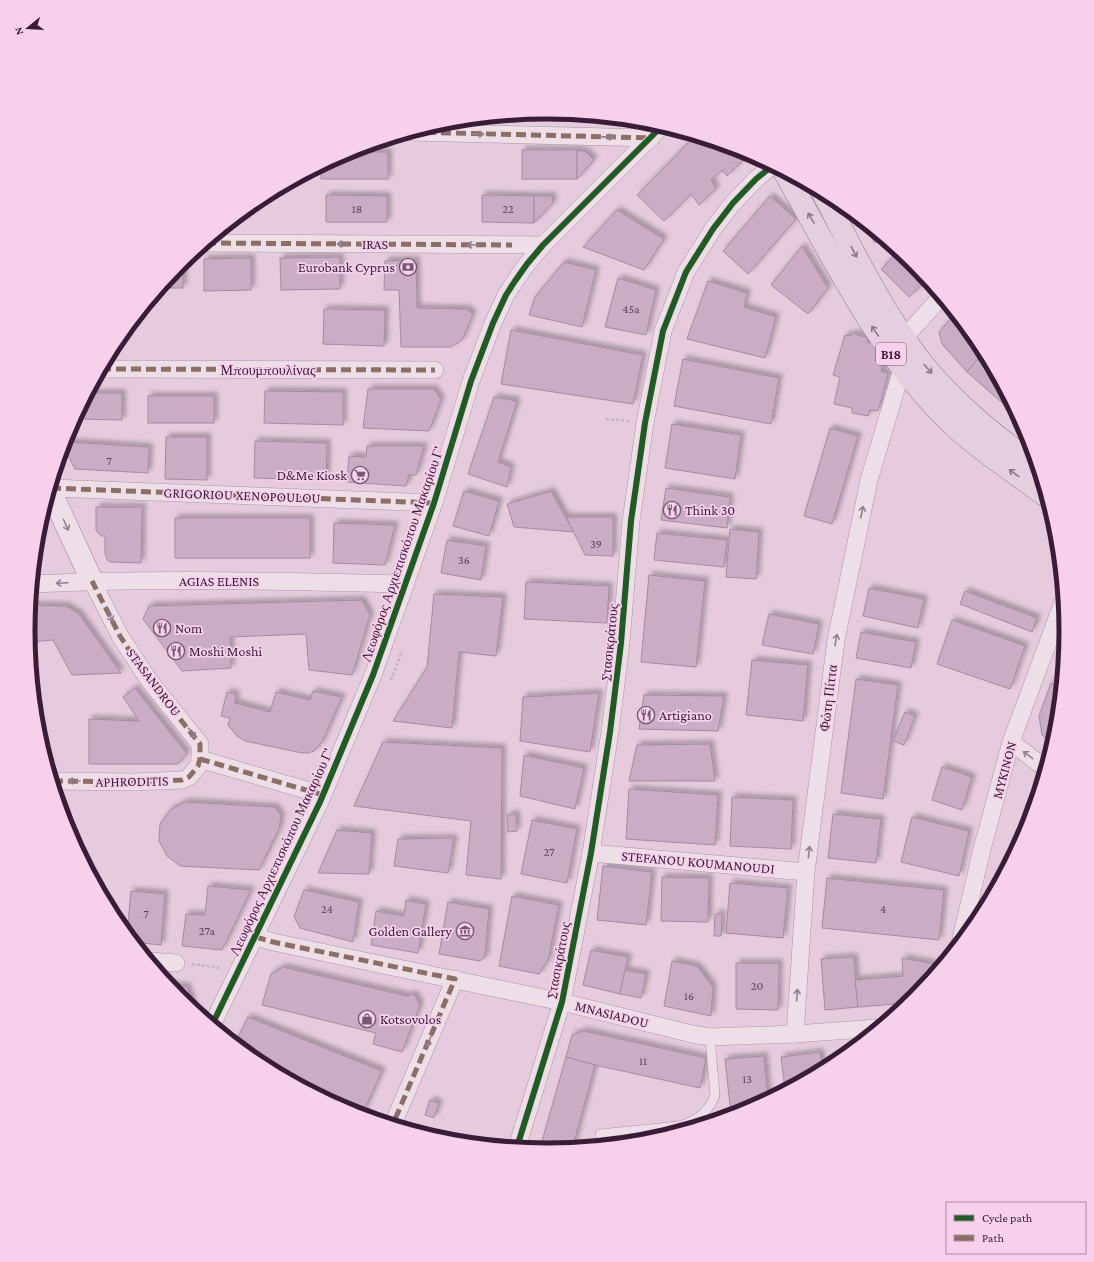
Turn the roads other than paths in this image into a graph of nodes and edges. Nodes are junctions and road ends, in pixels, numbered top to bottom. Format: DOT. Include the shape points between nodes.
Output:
graph roads {
  1 [pos="433,132"];
  2 [pos="656,132"];
  3 [pos="768,170"];
  4 [pos="789,181"];
  5 [pos="829,203"];
  6 [pos="213,243"];
  7 [pos="537,245"];
  8 [pos="938,300"];
  9 [pos="904,338"];
  10 [pos="108,369"];
  11 [pos="902,369"];
  12 [pos="435,370"];
  13 [pos="1031,462"];
  14 [pos="55,488"];
  15 [pos="1040,492"];
  16 [pos="53,495"];
  17 [pos="434,503"];
  18 [pos="92,581"];
  19 [pos="37,584"];
  20 [pos="406,584"];
  21 [pos="1058,614"];
  22 [pos="1011,742"];
  23 [pos="200,759"];
  24 [pos="1042,765"];
  25 [pos="57,781"];
  26 [pos="323,795"];
  27 [pos="591,853"];
  28 [pos="806,872"];
  29 [pos="963,929"];
  30 [pos="256,937"];
  31 [pos="156,961"];
  32 [pos="176,963"];
  33 [pos="455,980"];
  34 [pos="562,1002"];
  35 [pos="214,1020"];
  36 [pos="869,1029"];
  37 [pos="795,1034"];
  38 [pos="710,1037"];
  39 [pos="395,1120"];
  40 [pos="600,1134"];
  41 [pos="519,1142"];
  1 -- 2 [label="street, one-way"];
  2 -- 7 [label="street, Λεωφόρος Αρχιεπισκόπου Μακαρίου Γ'"];
  3 -- 27 [label="street, Στασικράτους" via="733,203 713,229 686,272 663,331 645,423 631,521 622,643"];
  11 -- 4 [label="main road, B18, one-way" via="869,321"];
  5 -- 9 [label="main road, B18, one-way" via="865,273"];
  7 -- 6 [label="street, IRAS, one-way"];
  7 -- 17 [label="street, Λεωφόρος Αρχιεπισκόπου Μακαρίου Γ'" via="506,295 493,323 471,380"];
  8 -- 9 [label="street"];
  9 -- 13 [label="main road, B18, one-way" via="923,364 959,404"];
  10 -- 12 [label="street, Μπουμπουλίνας"];
  15 -- 11 [label="main road, B18, one-way" via="954,426"];
  28 -- 11 [label="street, Φώτη Πίττα, one-way" via="836,640 869,480"];
  14 -- 17 [label="street, GRIGORIOU XENOPOULOU"];
  16 -- 18 [label="street, STASANDROU, one-way"];
  17 -- 20 [label="street, Λεωφόρος Αρχιεπισκόπου Μακαρίου Γ'"];
  18 -- 19 [label="street, AGIAS ELENIS, one-way"];
  18 -- 20 [label="street, AGIAS ELENIS"];
  18 -- 23 [label="street, STASANDROU, one-way" via="120,636 148,679 200,744"];
  20 -- 26 [label="street, Λεωφόρος Αρχιεπισκόπου Μακαρίου Γ'" via="374,675"];
  21 -- 22 [label="street, MYKINON"];
  24 -- 22 [label="street, one-way"];
  22 -- 29 [label="street, MYKINON"];
  23 -- 25 [label="street, APHRODITIS, one-way" via="189,777 182,780"];
  23 -- 26 [label="street"];
  26 -- 30 [label="street, Λεωφόρος Αρχιεπισκόπου Μακαρίου Γ'"];
  27 -- 28 [label="street, STEFANOU KOUMANOUDI"];
  27 -- 34 [label="street, Στασικράτους"];
  37 -- 28 [label="street, Φώτη Πίττα, one-way"];
  30 -- 33 [label="street, MNASIADOU"];
  30 -- 35 [label="street, Λεωφόρος Αρχιεπισκόπου Μακαρίου Γ'"];
  31 -- 32 [label="street"];
  33 -- 34 [label="street, MNASIADOU"];
  33 -- 39 [label="street, one-way"];
  34 -- 38 [label="street, MNASIADOU"];
  34 -- 41 [label="street, Στασικράτους"];
  36 -- 37 [label="street, MNASIADOU"];
  37 -- 38 [label="street, MNASIADOU"];
  38 -- 40 [label="lane" via="715,1095 712,1104 699,1118 679,1126"];
}
